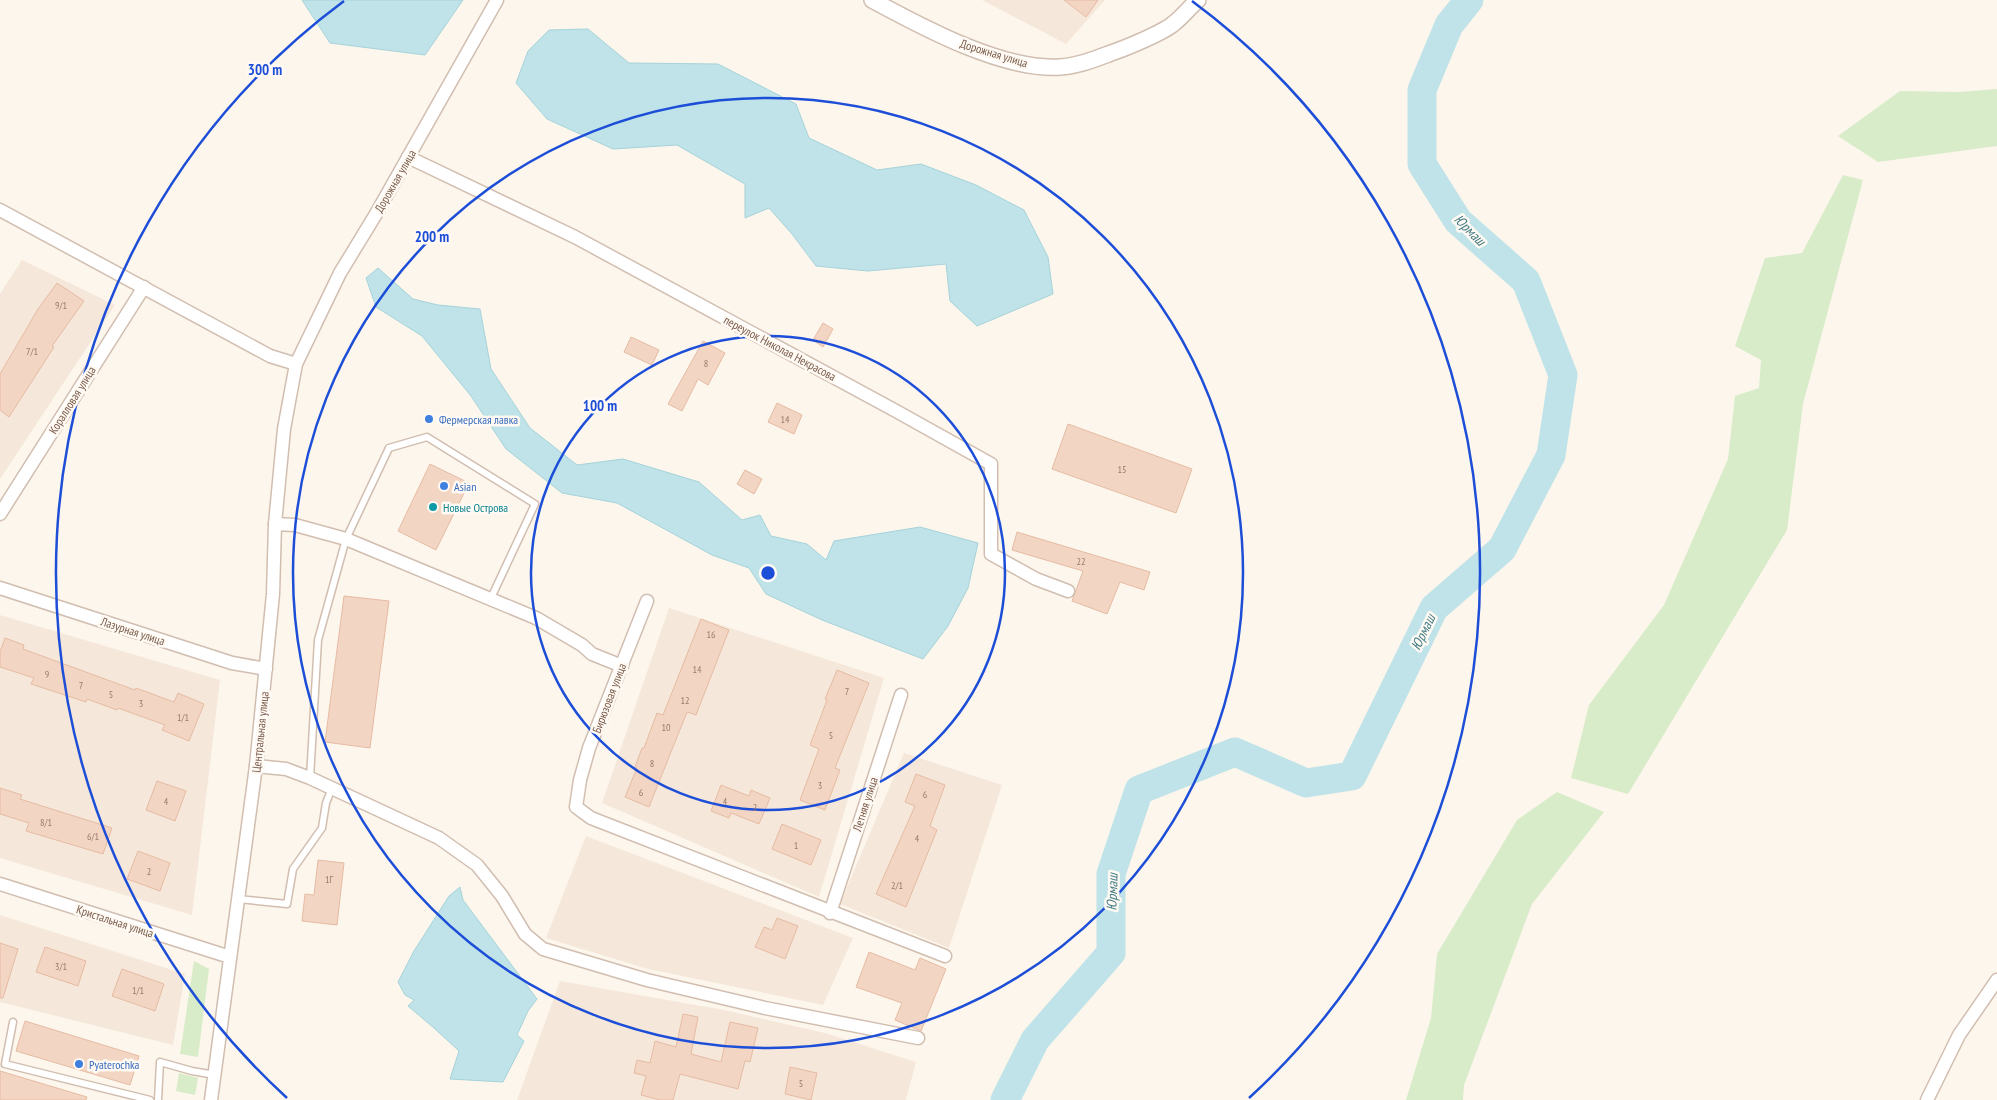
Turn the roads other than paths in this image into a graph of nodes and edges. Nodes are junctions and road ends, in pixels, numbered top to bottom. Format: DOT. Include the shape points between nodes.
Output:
graph roads {
  1 [pos="497,0"];
  2 [pos="872,0"];
  3 [pos="1198,0"];
  4 [pos="408,157"];
  5 [pos="0,210"];
  6 [pos="144,286"];
  7 [pos="296,364"];
  8 [pos="0,514"];
  9 [pos="275,524"];
  10 [pos="346,539"];
  11 [pos="0,588"];
  12 [pos="1068,592"];
  13 [pos="491,598"];
  14 [pos="648,601"];
  15 [pos="622,666"];
  16 [pos="266,669"];
  17 [pos="901,695"];
  18 [pos="256,766"];
  19 [pos="310,778"];
  20 [pos="332,788"];
  21 [pos="0,884"];
  22 [pos="238,898"];
  23 [pos="830,913"];
  24 [pos="945,956"];
  25 [pos="230,957"];
  26 [pos="1997,980"];
  27 [pos="13,1022"];
  28 [pos="918,1038"];
  29 [pos="215,1075"];
  30 [pos="150,1100"];
  31 [pos="158,1100"];
  32 [pos="211,1100"];
  33 [pos="1927,1100"];
  1 -- 4 [label="street, Дорожная улица"];
  2 -- 3 [label="street, Дорожная улица" via="934,34 995,56 1029,65 1060,67 1123,49 1156,33 1172,25"];
  4 -- 7 [label="street, Дорожная улица" via="340,273"];
  4 -- 12 [label="street, переулок Николая Некрасова" via="575,237 992,464 991,554 1036,579"];
  5 -- 6 [label="street"];
  6 -- 7 [label="street" via="270,356"];
  6 -- 8 [label="street, Коралловая улица"];
  7 -- 9 [label="street, Центральная улица" via="284,429"];
  9 -- 10 [label="street" via="295,525"];
  9 -- 16 [label="street, Центральная улица"];
  10 -- 13 [label="street"];
  10 -- 13 [label="lane" via="389,448 427,437 535,504"];
  10 -- 19 [label="lane" via="318,640"];
  11 -- 16 [label="street, Лазурная улица" via="232,663"];
  13 -- 15 [label="street" via="536,618 592,654"];
  14 -- 15 [label="street, Бирюзовая улица"];
  15 -- 23 [label="street, Бирюзовая улица" via="589,748 576,807 590,818"];
  16 -- 18 [label="street, Центральная улица"];
  17 -- 23 [label="street, Летняя улица"];
  18 -- 19 [label="street" via="286,769"];
  18 -- 22 [label="street, Центральная улица"];
  19 -- 20 [label="street"];
  20 -- 22 [label="lane" via="322,828 293,869 286,904"];
  20 -- 28 [label="street" via="439,838 477,865 502,896 525,934 544,949 656,982 765,1008"];
  21 -- 25 [label="street, Кристальная улица"];
  22 -- 25 [label="street, Центральная улица"];
  23 -- 24 [label="street"];
  25 -- 29 [label="street, Центральная улица"];
  26 -- 33 [label="street" via="1959,1034"];
  27 -- 30 [label="lane" via="5,1064"];
  29 -- 31 [label="lane" via="160,1062"];
  29 -- 32 [label="street, Центральная улица"];
}
